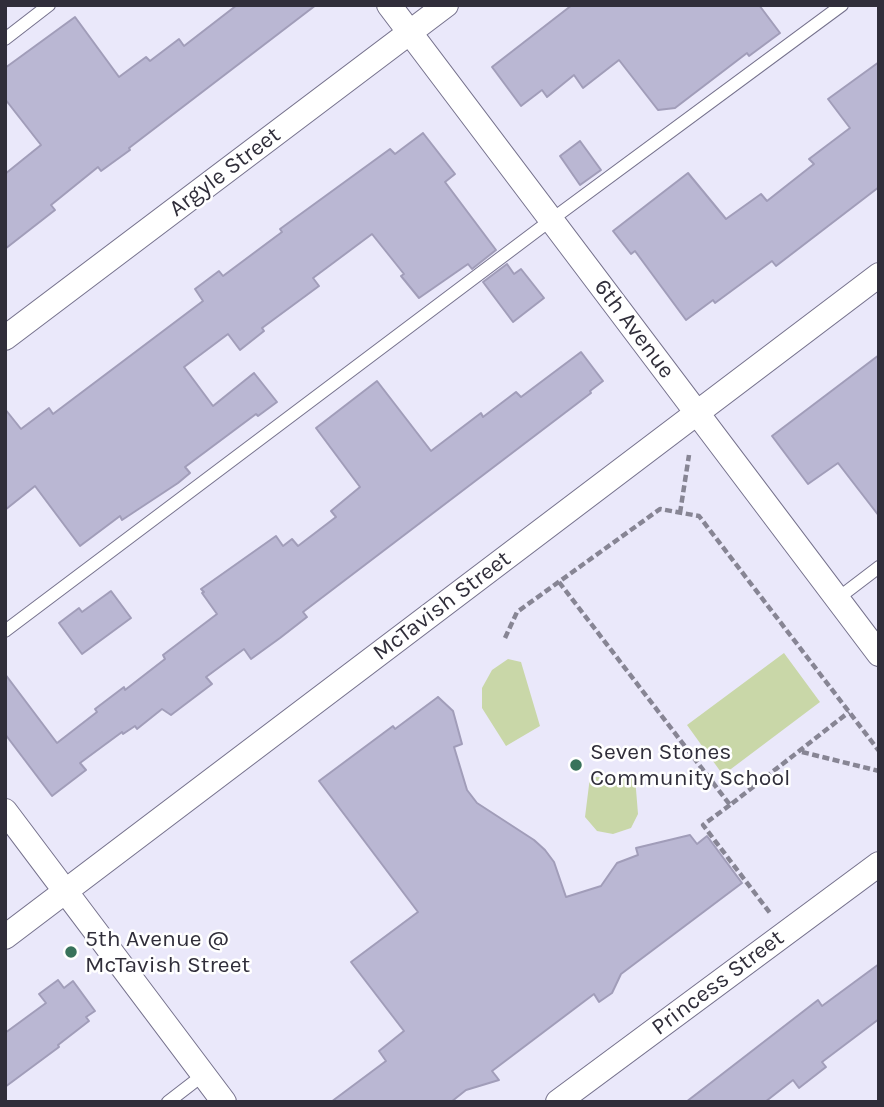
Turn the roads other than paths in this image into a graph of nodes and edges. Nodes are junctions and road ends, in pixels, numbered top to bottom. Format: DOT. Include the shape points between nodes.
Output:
graph roads {
  1 [pos="49,5"];
  2 [pos="389,5"];
  3 [pos="446,5"];
  4 [pos="842,5"];
  5 [pos="410,33"];
  6 [pos="5,39"];
  7 [pos="551,220"];
  8 [pos="879,275"];
  9 [pos="5,338"];
  10 [pos="696,412"];
  11 [pos="879,567"];
  12 [pos="837,598"];
  13 [pos="5,631"];
  14 [pos="879,654"];
  15 [pos="5,811"];
  16 [pos="879,864"];
  17 [pos="65,891"];
  18 [pos="5,937"];
  19 [pos="203,1075"];
  20 [pos="168,1102"];
  21 [pos="224,1102"];
  22 [pos="558,1102"];
  1 -- 6 [label="lane"];
  2 -- 5 [label="street, 6th Avenue"];
  3 -- 5 [label="street, Argyle Street"];
  4 -- 7 [label="lane"];
  5 -- 7 [label="street, 6th Avenue"];
  5 -- 9 [label="street, Argyle Street"];
  7 -- 10 [label="street, 6th Avenue"];
  7 -- 13 [label="lane"];
  8 -- 10 [label="street, McTavish Street"];
  10 -- 12 [label="street, 6th Avenue"];
  10 -- 17 [label="street, McTavish Street"];
  11 -- 12 [label="lane"];
  12 -- 14 [label="street, 6th Avenue"];
  15 -- 17 [label="street"];
  16 -- 22 [label="street, Princess Street"];
  17 -- 18 [label="street, McTavish Street"];
  17 -- 19 [label="street"];
  19 -- 20 [label="lane"];
  19 -- 21 [label="street"];
}
